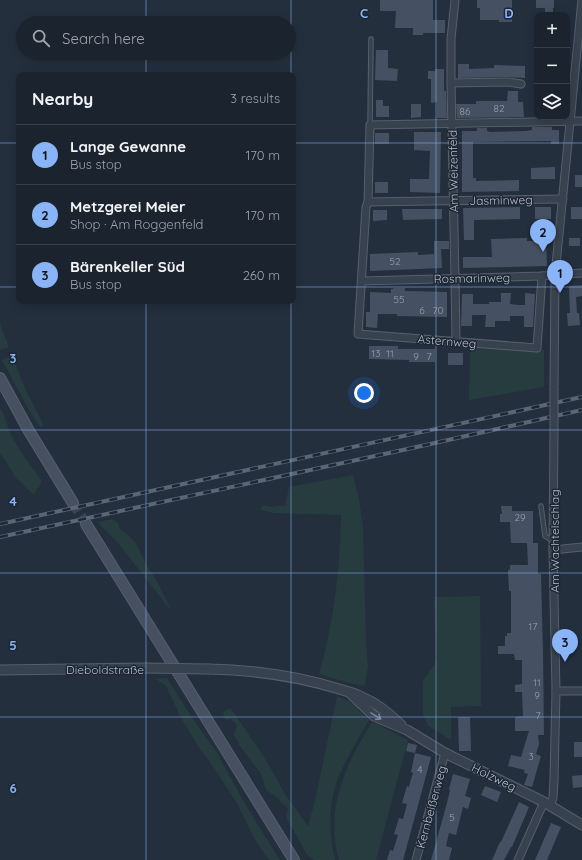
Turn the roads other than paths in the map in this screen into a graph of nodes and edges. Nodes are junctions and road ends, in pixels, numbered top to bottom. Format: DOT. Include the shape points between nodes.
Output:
graph roads {
  1 [pos="455,0"];
  2 [pos="582,0"];
  3 [pos="371,39"];
  4 [pos="451,83"];
  5 [pos="521,84"];
  6 [pos="570,121"];
  7 [pos="582,121"];
  8 [pos="452,123"];
  9 [pos="370,124"];
  10 [pos="563,199"];
  11 [pos="453,201"];
  12 [pos="368,202"];
  13 [pos="582,273"];
  14 [pos="555,275"];
  15 [pos="542,276"];
  16 [pos="455,278"];
  17 [pos="362,281"];
  18 [pos="456,342"];
  19 [pos="0,378"];
  20 [pos="73,503"];
  21 [pos="541,506"];
  22 [pos="86,524"];
  23 [pos="554,541"];
  24 [pos="582,547"];
  25 [pos="553,550"];
  26 [pos="0,670"];
  27 [pos="340,689"];
  28 [pos="556,691"];
  29 [pos="582,691"];
  30 [pos="445,753"];
  31 [pos="547,804"];
  32 [pos="582,825"];
  33 [pos="294,860"];
  34 [pos="416,860"];
  35 [pos="518,860"];
  1 -- 4 [label="street, Am Weizenfeld" via="451,39"];
  2 -- 6 [label="street, Am Wachtelschlag"];
  3 -- 9 [label="lane"];
  4 -- 5 [label="street"];
  4 -- 8 [label="street, Am Weizenfeld"];
  6 -- 7 [label="street"];
  6 -- 8 [label="street"];
  6 -- 10 [label="street, Am Wachtelschlag"];
  8 -- 9 [label="street"];
  8 -- 11 [label="street, Am Weizenfeld"];
  9 -- 12 [label="street"];
  10 -- 11 [label="street, Jasminweg"];
  10 -- 14 [label="street, Am Wachtelschlag"];
  11 -- 12 [label="street, Jasminweg"];
  11 -- 16 [label="street, Am Weizenfeld"];
  12 -- 17 [label="street"];
  13 -- 14 [label="street, Rosmarinweg"];
  14 -- 15 [label="street, Rosmarinweg"];
  14 -- 23 [label="street, Am Wachtelschlag, bridge"];
  15 -- 16 [label="street, Rosmarinweg"];
  15 -- 18 [label="street, Asternweg" via="537,348"];
  16 -- 17 [label="street, Rosmarinweg"];
  16 -- 18 [label="street, Am Weizenfeld"];
  17 -- 18 [label="street, Asternweg" via="358,334"];
  19 -- 20 [label="main road"];
  21 -- 23 [label="lane" via="545,536"];
  22 -- 33 [label="main road"];
  23 -- 25 [label="street, Am Wachtelschlag"];
  24 -- 25 [label="street"];
  25 -- 28 [label="street, Am Wachtelschlag"];
  26 -- 27 [label="street, Dieboldstraße, bridge" via="209,669 286,676"];
  27 -- 30 [label="street, Holzweg" via="350,693 374,716 407,730"];
  28 -- 29 [label="street"];
  28 -- 31 [label="street, Am Wachtelschlag" via="553,798"];
  30 -- 31 [label="street, Holzweg"];
  30 -- 34 [label="street, Kernbeißerweg"];
  31 -- 32 [label="street, Holzweg"];
  31 -- 35 [label="street, Am Wachtelschlag"];
}
